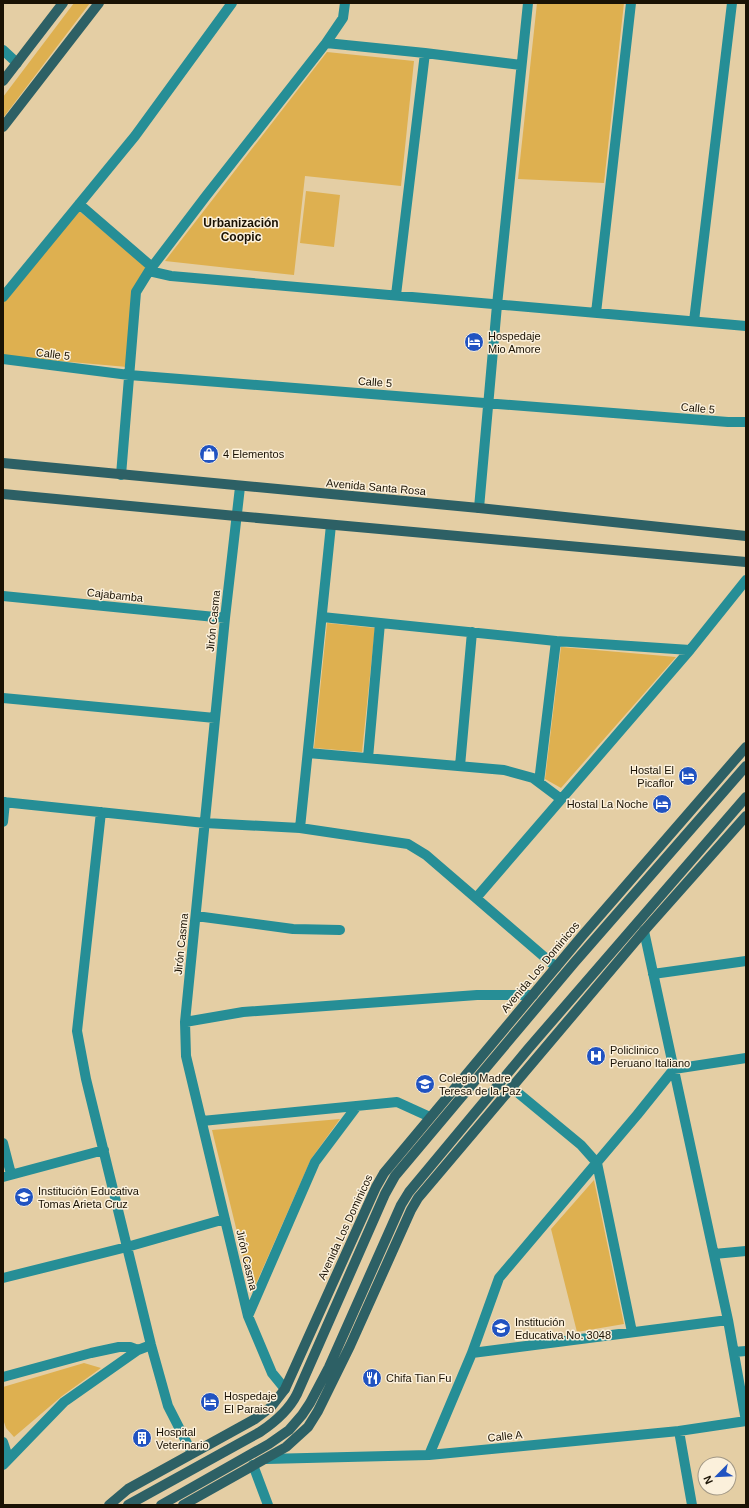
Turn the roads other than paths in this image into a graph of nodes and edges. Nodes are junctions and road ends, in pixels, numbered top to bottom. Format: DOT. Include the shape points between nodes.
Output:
graph roads {
  1 [pos="63,3"];
  2 [pos="98,3"];
  3 [pos="232,3"];
  4 [pos="345,3"];
  5 [pos="528,3"];
  6 [pos="631,3"];
  7 [pos="732,3"];
  8 [pos="326,43"];
  9 [pos="3,50"];
  10 [pos="425,53"];
  11 [pos="17,63"];
  12 [pos="521,65"];
  13 [pos="3,81"];
  14 [pos="3,127"];
  15 [pos="79,204"];
  16 [pos="150,269"];
  17 [pos="396,295"];
  18 [pos="3,297"];
  19 [pos="497,305"];
  20 [pos="596,313"];
  21 [pos="694,321"];
  22 [pos="746,326"];
  23 [pos="3,359"];
  24 [pos="129,375"];
  25 [pos="488,402"];
  26 [pos="746,422"];
  27 [pos="3,463"];
  28 [pos="121,475"];
  29 [pos="240,486"];
  30 [pos="3,494"];
  31 [pos="479,508"];
  32 [pos="236,516"];
  33 [pos="331,525"];
  34 [pos="746,536"];
  35 [pos="746,562"];
  36 [pos="746,580"];
  37 [pos="3,596"];
  38 [pos="322,617"];
  39 [pos="225,618"];
  40 [pos="380,623"];
  41 [pos="472,632"];
  42 [pos="556,641"];
  43 [pos="690,650"];
  44 [pos="3,698"];
  45 [pos="215,718"];
  46 [pos="746,747"];
  47 [pos="308,753"];
  48 [pos="368,758"];
  49 [pos="460,766"];
  50 [pos="746,766"];
  51 [pos="539,782"];
  52 [pos="746,797"];
  53 [pos="562,799"];
  54 [pos="4,802"];
  55 [pos="101,812"];
  56 [pos="746,816"];
  57 [pos="3,822"];
  58 [pos="205,823"];
  59 [pos="300,828"];
  60 [pos="476,898"];
  61 [pos="196,916"];
  62 [pos="340,930"];
  63 [pos="644,931"];
  64 [pos="582,936"];
  65 [pos="746,961"];
  66 [pos="574,963"];
  67 [pos="556,967"];
  68 [pos="653,974"];
  69 [pos="532,995"];
  70 [pos="185,1022"];
  71 [pos="553,1038"];
  72 [pos="528,1049"];
  73 [pos="746,1058"];
  74 [pos="674,1069"];
  75 [pos="511,1087"];
  76 [pos="357,1106"];
  77 [pos="430,1117"];
  78 [pos="202,1121"];
  79 [pos="3,1143"];
  80 [pos="104,1150"];
  81 [pos="596,1163"];
  82 [pos="7,1176"];
  83 [pos="225,1219"];
  84 [pos="359,1225"];
  85 [pos="127,1247"];
  86 [pos="746,1251"];
  87 [pos="714,1254"];
  88 [pos="358,1255"];
  89 [pos="3,1278"];
  90 [pos="248,1316"];
  91 [pos="728,1320"];
  92 [pos="632,1332"];
  93 [pos="151,1345"];
  94 [pos="350,1346"];
  95 [pos="138,1350"];
  96 [pos="746,1351"];
  97 [pos="734,1352"];
  98 [pos="472,1353"];
  99 [pos="329,1367"];
  100 [pos="3,1377"];
  101 [pos="285,1388"];
  102 [pos="746,1421"];
  103 [pos="679,1431"];
  104 [pos="3,1442"];
  105 [pos="8,1454"];
  106 [pos="192,1454"];
  107 [pos="429,1455"];
  108 [pos="266,1459"];
  109 [pos="3,1465"];
  110 [pos="253,1465"];
  111 [pos="162,1470"];
  112 [pos="151,1492"];
  113 [pos="109,1505"];
  114 [pos="128,1505"];
  115 [pos="161,1505"];
  116 [pos="183,1505"];
  117 [pos="268,1505"];
  118 [pos="692,1505"];
  1 -- 11 [label="main road"];
  2 -- 14 [label="main road"];
  3 -- 15 [label="street" via="137,132"];
  4 -- 8 [label="street" via="343,18"];
  5 -- 12 [label="street"];
  6 -- 20 [label="street"];
  7 -- 21 [label="street"];
  8 -- 10 [label="street"];
  8 -- 16 [label="street"];
  9 -- 11 [label="street"];
  10 -- 12 [label="street"];
  10 -- 17 [label="street"];
  11 -- 13 [label="main road"];
  12 -- 19 [label="street"];
  15 -- 16 [label="street"];
  15 -- 18 [label="street"];
  16 -- 17 [label="street" via="172,276"];
  16 -- 24 [label="street" via="136,292"];
  17 -- 19 [label="street"];
  19 -- 20 [label="street"];
  19 -- 25 [label="street"];
  20 -- 21 [label="street"];
  21 -- 22 [label="street"];
  23 -- 24 [label="street, Calle 5"];
  24 -- 25 [label="street, Calle 5"];
  24 -- 28 [label="street"];
  25 -- 26 [label="street, Calle 5"];
  25 -- 31 [label="street"];
  27 -- 28 [label="main road, Avenida Santa Rosa"];
  28 -- 29 [label="main road, Avenida Santa Rosa"];
  29 -- 31 [label="main road, Avenida Santa Rosa"];
  29 -- 32 [label="street, Jirón Casma"];
  30 -- 32 [label="main road"];
  31 -- 34 [label="main road, Avenida Santa Rosa"];
  32 -- 33 [label="main road"];
  32 -- 39 [label="street, Jirón Casma"];
  33 -- 35 [label="main road"];
  33 -- 38 [label="street"];
  36 -- 43 [label="street"];
  37 -- 39 [label="street, Cajabamba"];
  38 -- 40 [label="street"];
  38 -- 47 [label="street"];
  39 -- 45 [label="street, Jirón Casma"];
  40 -- 41 [label="street"];
  40 -- 48 [label="street"];
  41 -- 42 [label="street"];
  41 -- 49 [label="street"];
  42 -- 43 [label="street"];
  42 -- 51 [label="street"];
  43 -- 53 [label="street"];
  44 -- 45 [label="street"];
  45 -- 58 [label="street, Jirón Casma"];
  46 -- 64 [label="main road, Avenida Los Dominicos"];
  47 -- 48 [label="street"];
  47 -- 59 [label="street"];
  48 -- 49 [label="street"];
  49 -- 51 [label="street" via="504,770"];
  50 -- 66 [label="main road, Avenida Los Dominicos"];
  51 -- 53 [label="street"];
  52 -- 72 [label="main road"];
  53 -- 60 [label="street"];
  54 -- 55 [label="street"];
  54 -- 57 [label="street"];
  55 -- 58 [label="street"];
  55 -- 80 [label="street" via="77,1031"];
  56 -- 63 [label="main road"];
  58 -- 59 [label="street"];
  58 -- 61 [label="street, Jirón Casma"];
  59 -- 60 [label="street" via="408,844 426,855"];
  60 -- 67 [label="street"];
  61 -- 62 [label="street" via="294,929"];
  61 -- 70 [label="street, Jirón Casma"];
  63 -- 68 [label="street"];
  63 -- 71 [label="main road"];
  64 -- 66 [label="main road"];
  64 -- 67 [label="main road, Avenida Los Dominicos"];
  65 -- 68 [label="street"];
  66 -- 88 [label="main road, Avenida Los Dominicos" via="395,1176"];
  67 -- 69 [label="main road, Avenida Los Dominicos"];
  68 -- 74 [label="street"];
  69 -- 70 [label="street" via="477,995 243,1012"];
  69 -- 77 [label="main road, Avenida Los Dominicos"];
  70 -- 78 [label="street, Jirón Casma" via="186,1056"];
  71 -- 72 [label="main road"];
  71 -- 75 [label="main road"];
  72 -- 99 [label="main road" via="408,1192"];
  73 -- 74 [label="street"];
  74 -- 81 [label="street"];
  74 -- 87 [label="street"];
  75 -- 81 [label="street" via="581,1145"];
  75 -- 94 [label="main road" via="414,1204"];
  76 -- 77 [label="street" via="397,1102"];
  76 -- 78 [label="street"];
  76 -- 90 [label="street" via="315,1162"];
  77 -- 84 [label="main road, Avenida Los Dominicos" via="384,1173"];
  78 -- 83 [label="street, Jirón Casma"];
  79 -- 82 [label="street"];
  80 -- 82 [label="street"];
  80 -- 85 [label="street"];
  81 -- 92 [label="street"];
  81 -- 98 [label="street" via="500,1278"];
  83 -- 85 [label="street"];
  83 -- 90 [label="street, Jirón Casma"];
  84 -- 88 [label="main road"];
  84 -- 101 [label="main road, Avenida Los Dominicos"];
  85 -- 89 [label="street"];
  85 -- 93 [label="street"];
  86 -- 87 [label="street"];
  87 -- 91 [label="street"];
  88 -- 112 [label="main road, Avenida Los Dominicos" via="297,1394 286,1410 275,1422 260,1432"];
  90 -- 101 [label="street, Jirón Casma" via="272,1373"];
  91 -- 92 [label="street"];
  91 -- 97 [label="street"];
  92 -- 98 [label="street"];
  93 -- 95 [label="street"];
  93 -- 106 [label="street" via="168,1406"];
  94 -- 99 [label="main road"];
  94 -- 108 [label="main road" via="308,1427 286,1447"];
  95 -- 100 [label="street" via="119,1347"];
  95 -- 105 [label="street" via="64,1402"];
  96 -- 97 [label="street"];
  97 -- 102 [label="street"];
  98 -- 107 [label="street"];
  99 -- 115 [label="main road" via="306,1409 284,1434"];
  101 -- 106 [label="main road, Avenida Los Dominicos" via="271,1407 255,1419"];
  102 -- 103 [label="street, Calle A"];
  103 -- 107 [label="street, Calle A"];
  103 -- 118 [label="street"];
  104 -- 105 [label="street"];
  105 -- 109 [label="street"];
  106 -- 111 [label="main road, Avenida Los Dominicos"];
  107 -- 108 [label="street, Calle A"];
  108 -- 110 [label="main road"];
  110 -- 116 [label="main road"];
  110 -- 117 [label="street"];
  111 -- 112 [label="main road"];
  111 -- 113 [label="main road, Avenida Los Dominicos" via="128,1489"];
  112 -- 114 [label="main road, Avenida Los Dominicos"];
}
